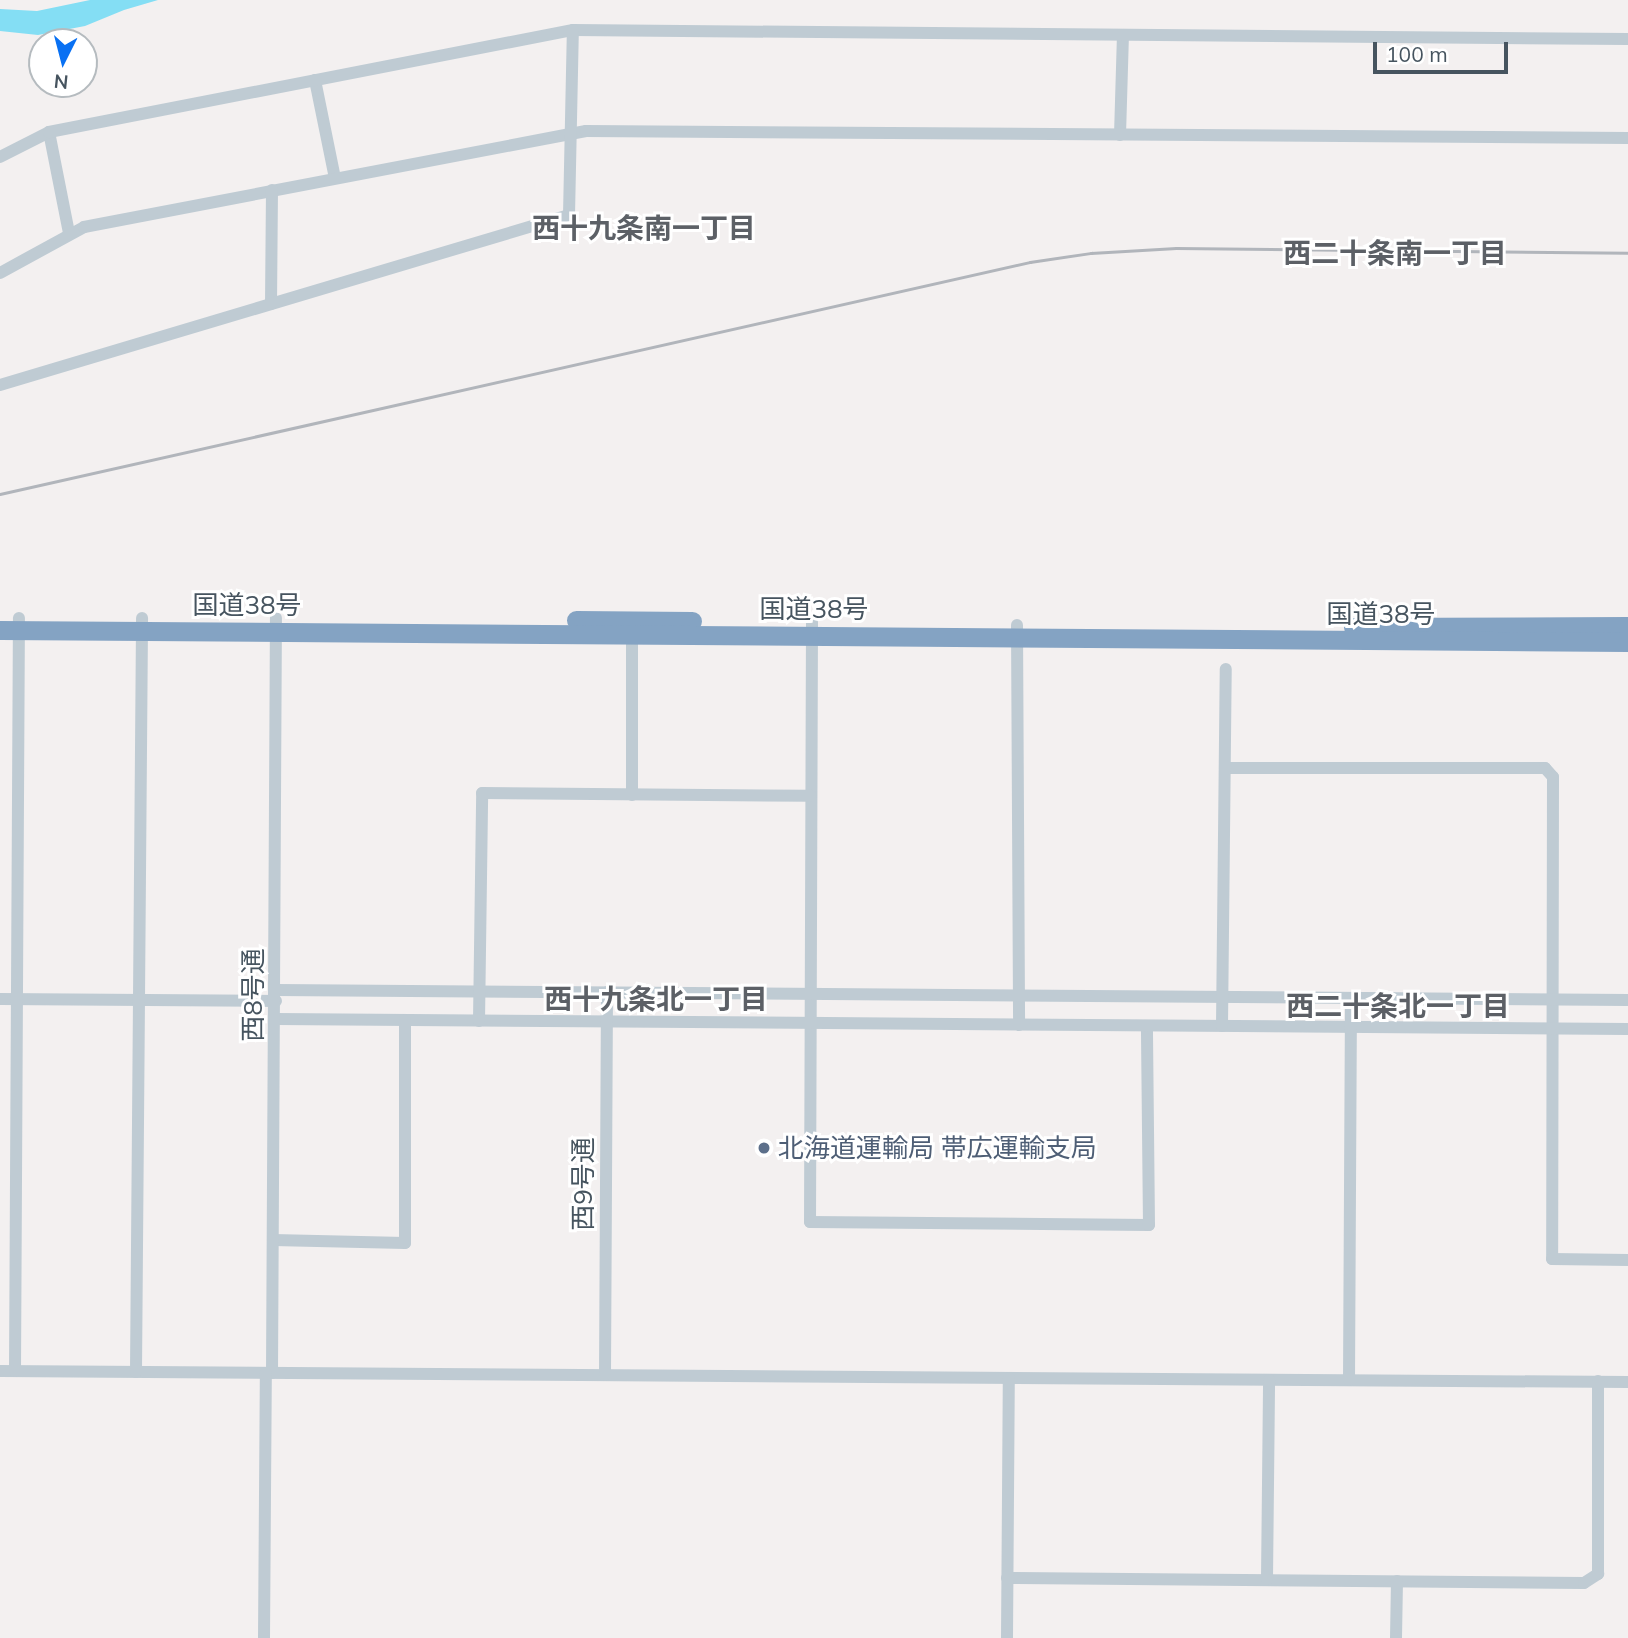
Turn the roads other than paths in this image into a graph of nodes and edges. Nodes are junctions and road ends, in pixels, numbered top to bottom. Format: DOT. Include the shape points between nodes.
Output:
graph roads {
  1 [pos="573,30"];
  2 [pos="1123,35"];
  3 [pos="1628,39"];
  4 [pos="315,80"];
  5 [pos="49,132"];
  6 [pos="571,132"];
  7 [pos="1120,135"];
  8 [pos="1628,138"];
  9 [pos="0,157"];
  10 [pos="335,178"];
  11 [pos="272,191"];
  12 [pos="69,233"];
  13 [pos="0,273"];
  14 [pos="271,304"];
  15 [pos="0,385"];
  16 [pos="10,624"];
  17 [pos="142,624"];
  18 [pos="276,624"];
  19 [pos="1628,626"];
  20 [pos="632,628"];
  21 [pos="812,629"];
  22 [pos="1017,631"];
  23 [pos="1628,642"];
  24 [pos="1226,669"];
  25 [pos="1225,768"];
  26 [pos="632,795"];
  27 [pos="811,796"];
  28 [pos="479,992"];
  29 [pos="607,992"];
  30 [pos="810,994"];
  31 [pos="276,996"];
  32 [pos="1018,996"];
  33 [pos="1222,997"];
  34 [pos="1351,998"];
  35 [pos="0,999"];
  36 [pos="16,1000"];
  37 [pos="139,1000"];
  38 [pos="1553,1000"];
  39 [pos="1628,1000"];
  40 [pos="276,1019"];
  41 [pos="405,1020"];
  42 [pos="479,1021"];
  43 [pos="606,1021"];
  44 [pos="810,1023"];
  45 [pos="1018,1025"];
  46 [pos="1222,1026"];
  47 [pos="1147,1027"];
  48 [pos="1351,1027"];
  49 [pos="1552,1028"];
  50 [pos="1628,1029"];
  51 [pos="273,1240"];
  52 [pos="1628,1260"];
  53 [pos="0,1371"];
  54 [pos="15,1371"];
  55 [pos="136,1372"];
  56 [pos="269,1373"];
  57 [pos="605,1375"];
  58 [pos="1009,1378"];
  59 [pos="1269,1380"];
  60 [pos="1349,1380"];
  61 [pos="1598,1381"];
  62 [pos="1628,1382"];
  63 [pos="1007,1578"];
  64 [pos="1266,1579"];
  65 [pos="1396,1581"];
  66 [pos="264,1638"];
  67 [pos="1007,1638"];
  68 [pos="1396,1638"];
  1 -- 2 [label="street"];
  1 -- 4 [label="street"];
  1 -- 6 [label="street"];
  2 -- 3 [label="street"];
  2 -- 7 [label="street"];
  4 -- 5 [label="street"];
  4 -- 10 [label="street"];
  5 -- 9 [label="street"];
  5 -- 12 [label="street"];
  6 -- 7 [label="street"];
  6 -- 10 [label="street"];
  6 -- 14 [label="street" via="569,215"];
  7 -- 8 [label="street"];
  10 -- 11 [label="street"];
  11 -- 12 [label="street"];
  11 -- 14 [label="street"];
  12 -- 13 [label="street"];
  14 -- 15 [label="street"];
  16 -- 17 [label="highway, 国道38号"];
  16 -- 36 [label="street"];
  17 -- 18 [label="highway, 国道38号"];
  17 -- 37 [label="street"];
  18 -- 20 [label="highway, 国道38号"];
  18 -- 31 [label="street, 西8号通"];
  19 -- 22 [label="highway, 国道38号"];
  20 -- 21 [label="highway, 国道38号"];
  20 -- 26 [label="street"];
  21 -- 22 [label="highway, 国道38号"];
  21 -- 27 [label="street"];
  22 -- 23 [label="highway, 国道38号"];
  22 -- 32 [label="street"];
  24 -- 25 [label="street"];
  25 -- 33 [label="street"];
  25 -- 38 [label="street" via="1545,768 1553,777"];
  26 -- 27 [label="street"];
  26 -- 28 [label="street" via="482,793"];
  27 -- 30 [label="street"];
  28 -- 29 [label="street"];
  28 -- 31 [label="street"];
  28 -- 42 [label="street"];
  29 -- 30 [label="street"];
  29 -- 43 [label="street, 西9号通"];
  30 -- 32 [label="street"];
  30 -- 44 [label="street"];
  31 -- 37 [label="street"];
  31 -- 40 [label="street, 西8号通"];
  32 -- 33 [label="street"];
  32 -- 45 [label="street"];
  33 -- 34 [label="street"];
  33 -- 46 [label="street"];
  34 -- 38 [label="street"];
  34 -- 48 [label="street"];
  35 -- 36 [label="street"];
  36 -- 37 [label="street"];
  36 -- 54 [label="street"];
  37 -- 55 [label="street"];
  38 -- 39 [label="street"];
  38 -- 49 [label="street"];
  40 -- 41 [label="street"];
  40 -- 51 [label="street, 西8号通"];
  41 -- 42 [label="street"];
  41 -- 51 [label="street" via="405,1243"];
  42 -- 43 [label="street"];
  43 -- 44 [label="street"];
  43 -- 57 [label="street, 西9号通"];
  44 -- 45 [label="street"];
  44 -- 47 [label="street" via="810,1222 1149,1225"];
  45 -- 47 [label="street"];
  46 -- 47 [label="street"];
  46 -- 48 [label="street"];
  48 -- 49 [label="street"];
  48 -- 60 [label="street"];
  49 -- 50 [label="street"];
  49 -- 52 [label="street" via="1552,1259"];
  51 -- 56 [label="street, 西8号通"];
  53 -- 54 [label="street"];
  54 -- 55 [label="street"];
  55 -- 56 [label="street"];
  56 -- 57 [label="street"];
  56 -- 66 [label="street, 西8号通"];
  57 -- 58 [label="street"];
  58 -- 59 [label="street"];
  58 -- 63 [label="street"];
  59 -- 60 [label="street"];
  59 -- 64 [label="street"];
  60 -- 61 [label="street"];
  61 -- 62 [label="street"];
  61 -- 65 [label="street" via="1598,1574 1593,1580"];
  63 -- 64 [label="street"];
  63 -- 67 [label="street"];
  64 -- 65 [label="street"];
  65 -- 68 [label="street"];
}
